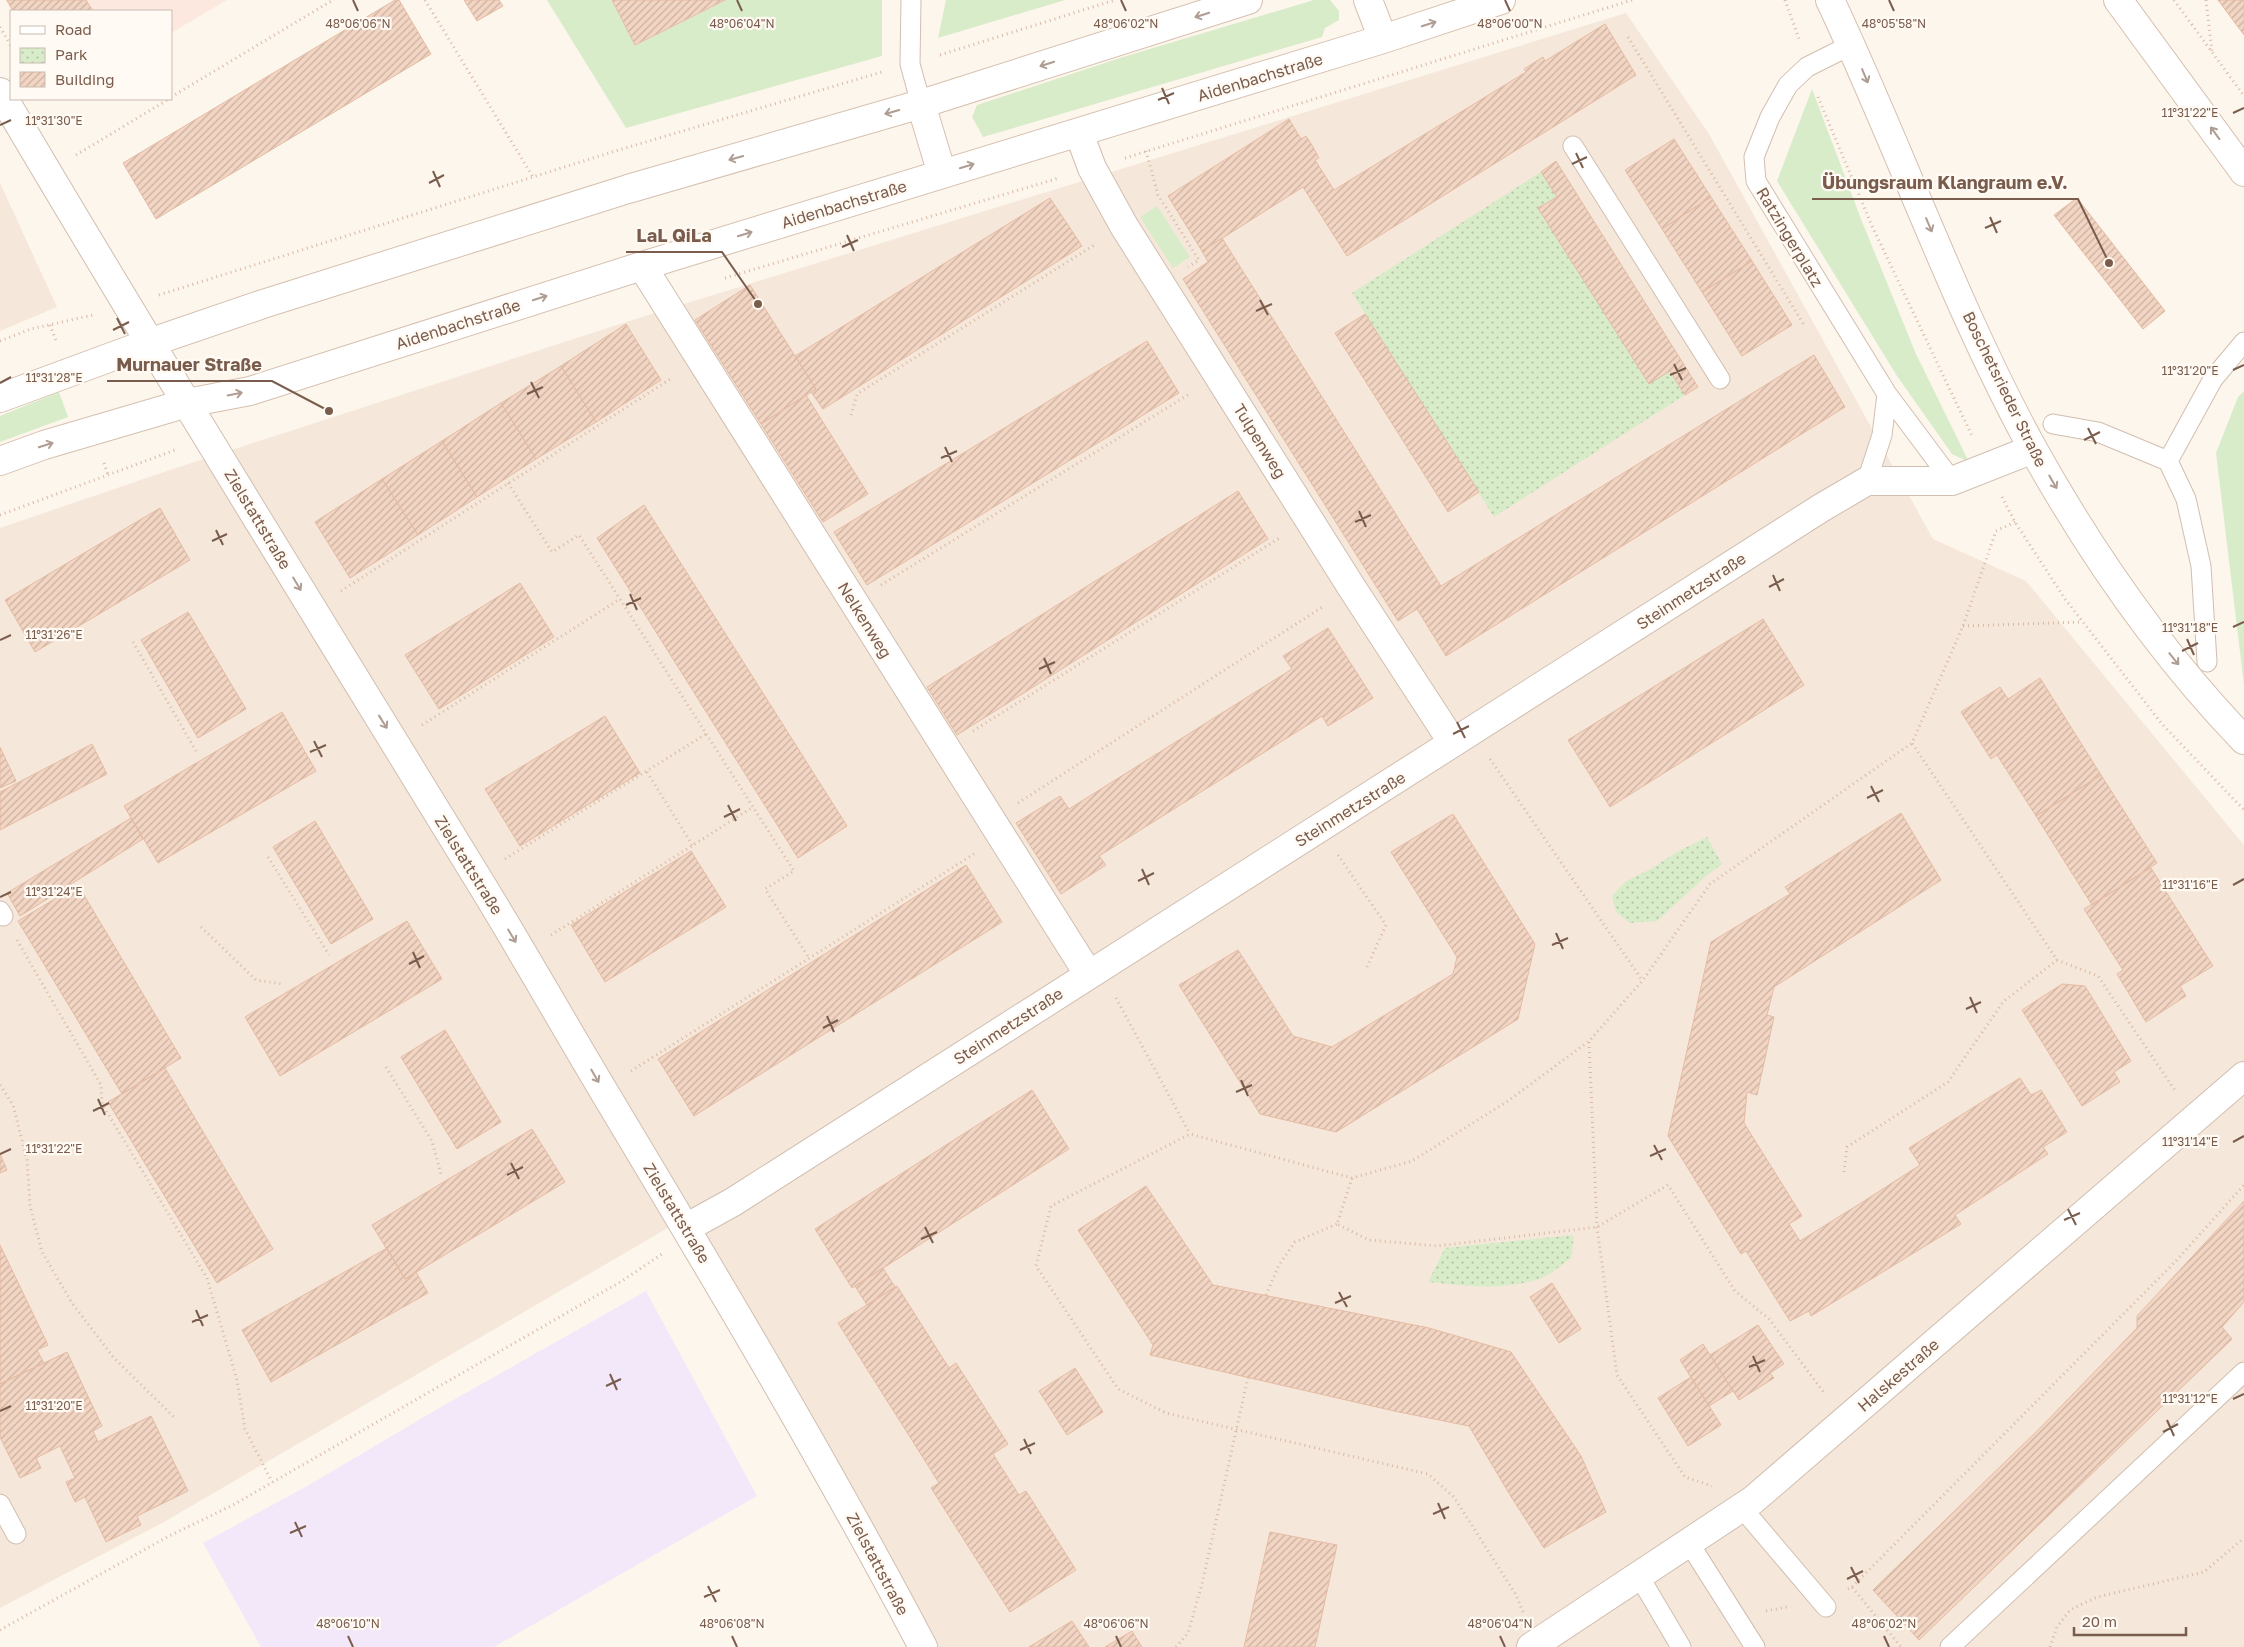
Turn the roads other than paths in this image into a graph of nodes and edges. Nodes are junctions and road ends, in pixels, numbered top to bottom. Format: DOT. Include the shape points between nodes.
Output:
graph roads {
  1 [pos="911,0"];
  2 [pos="1248,0"];
  3 [pos="1368,0"];
  4 [pos="1501,0"];
  5 [pos="1830,0"];
  6 [pos="2118,0"];
  7 [pos="1383,39"];
  8 [pos="1851,45"];
  9 [pos="0,92"];
  10 [pos="921,104"];
  11 [pos="1079,133"];
  12 [pos="1573,146"];
  13 [pos="2244,172"];
  14 [pos="942,174"];
  15 [pos="642,266"];
  16 [pos="2244,342"];
  17 [pos="149,343"];
  18 [pos="1720,379"];
  19 [pos="1887,394"];
  20 [pos="0,398"];
  21 [pos="187,403"];
  22 [pos="2053,424"];
  23 [pos="2033,449"];
  24 [pos="0,461"];
  25 [pos="2168,461"];
  26 [pos="1867,481"];
  27 [pos="1952,481"];
  28 [pos="2207,662"];
  29 [pos="1462,737"];
  30 [pos="2244,740"];
  31 [pos="1094,972"];
  32 [pos="2244,1076"];
  33 [pos="686,1228"];
  34 [pos="2244,1372"];
  35 [pos="0,1504"];
  36 [pos="1748,1504"];
  37 [pos="16,1534"];
  38 [pos="1689,1543"];
  39 [pos="1639,1576"];
  40 [pos="1826,1607"];
  41 [pos="1533,1645"];
  42 [pos="922,1647"];
  43 [pos="1681,1647"];
  44 [pos="1755,1647"];
  45 [pos="1950,1647"];
  1 -- 10 [label="lane" via="910,64"];
  2 -- 10 [label="street, one-way"];
  3 -- 7 [label="street"];
  7 -- 4 [label="street, Aidenbachstraße, one-way"];
  5 -- 8 [label="street, Boschetsrieder Straße"];
  13 -- 6 [label="street, one-way"];
  7 -- 11 [label="street, Aidenbachstraße"];
  8 -- 19 [label="lane, Ratzingerplatz" via="1808,67 1788,85 1770,117 1754,157 1756,181"];
  8 -- 23 [label="street, Boschetsrieder Straße, one-way" via="1979,340"];
  9 -- 17 [label="street, Zielstattstraße"];
  10 -- 14 [label="street"];
  10 -- 17 [label="street, one-way" via="628,189"];
  14 -- 11 [label="street, Aidenbachstraße, one-way"];
  11 -- 29 [label="street, Tulpenweg" via="1092,168 1124,226 1352,588"];
  12 -- 18 [label="lane"];
  15 -- 14 [label="street, Aidenbachstraße, one-way"];
  21 -- 15 [label="street, Aidenbachstraße, one-way" via="250,391"];
  15 -- 31 [label="street, Nelkenweg" via="946,749"];
  16 -- 25 [label="lane" via="2213,380"];
  17 -- 20 [label="street"];
  17 -- 21 [label="street, Zielstattstraße"];
  19 -- 26 [label="lane" via="1882,435"];
  19 -- 27 [label="lane, Ratzingerplatz"];
  24 -- 21 [label="street, Aidenbachstraße, one-way"];
  21 -- 33 [label="street, Zielstattstraße, one-way" via="472,869"];
  22 -- 25 [label="lane" via="2098,432"];
  23 -- 27 [label="street"];
  23 -- 30 [label="street, Boschetsrieder Straße, one-way" via="2079,527 2130,603"];
  25 -- 28 [label="lane" via="2186,499 2200,566"];
  26 -- 27 [label="street"];
  26 -- 29 [label="street, Steinmetzstraße"];
  29 -- 31 [label="street, Steinmetzstraße"];
  31 -- 33 [label="street, Steinmetzstraße" via="733,1202"];
  32 -- 36 [label="street, Halskestraße"];
  33 -- 42 [label="street, Zielstattstraße" via="870,1546"];
  34 -- 45 [label="lane"];
  35 -- 37 [label="lane"];
  36 -- 38 [label="street, Halskestraße"];
  36 -- 40 [label="lane"];
  38 -- 39 [label="street, Halskestraße"];
  38 -- 44 [label="lane"];
  39 -- 41 [label="street, Halskestraße"];
  39 -- 43 [label="lane"];
}
